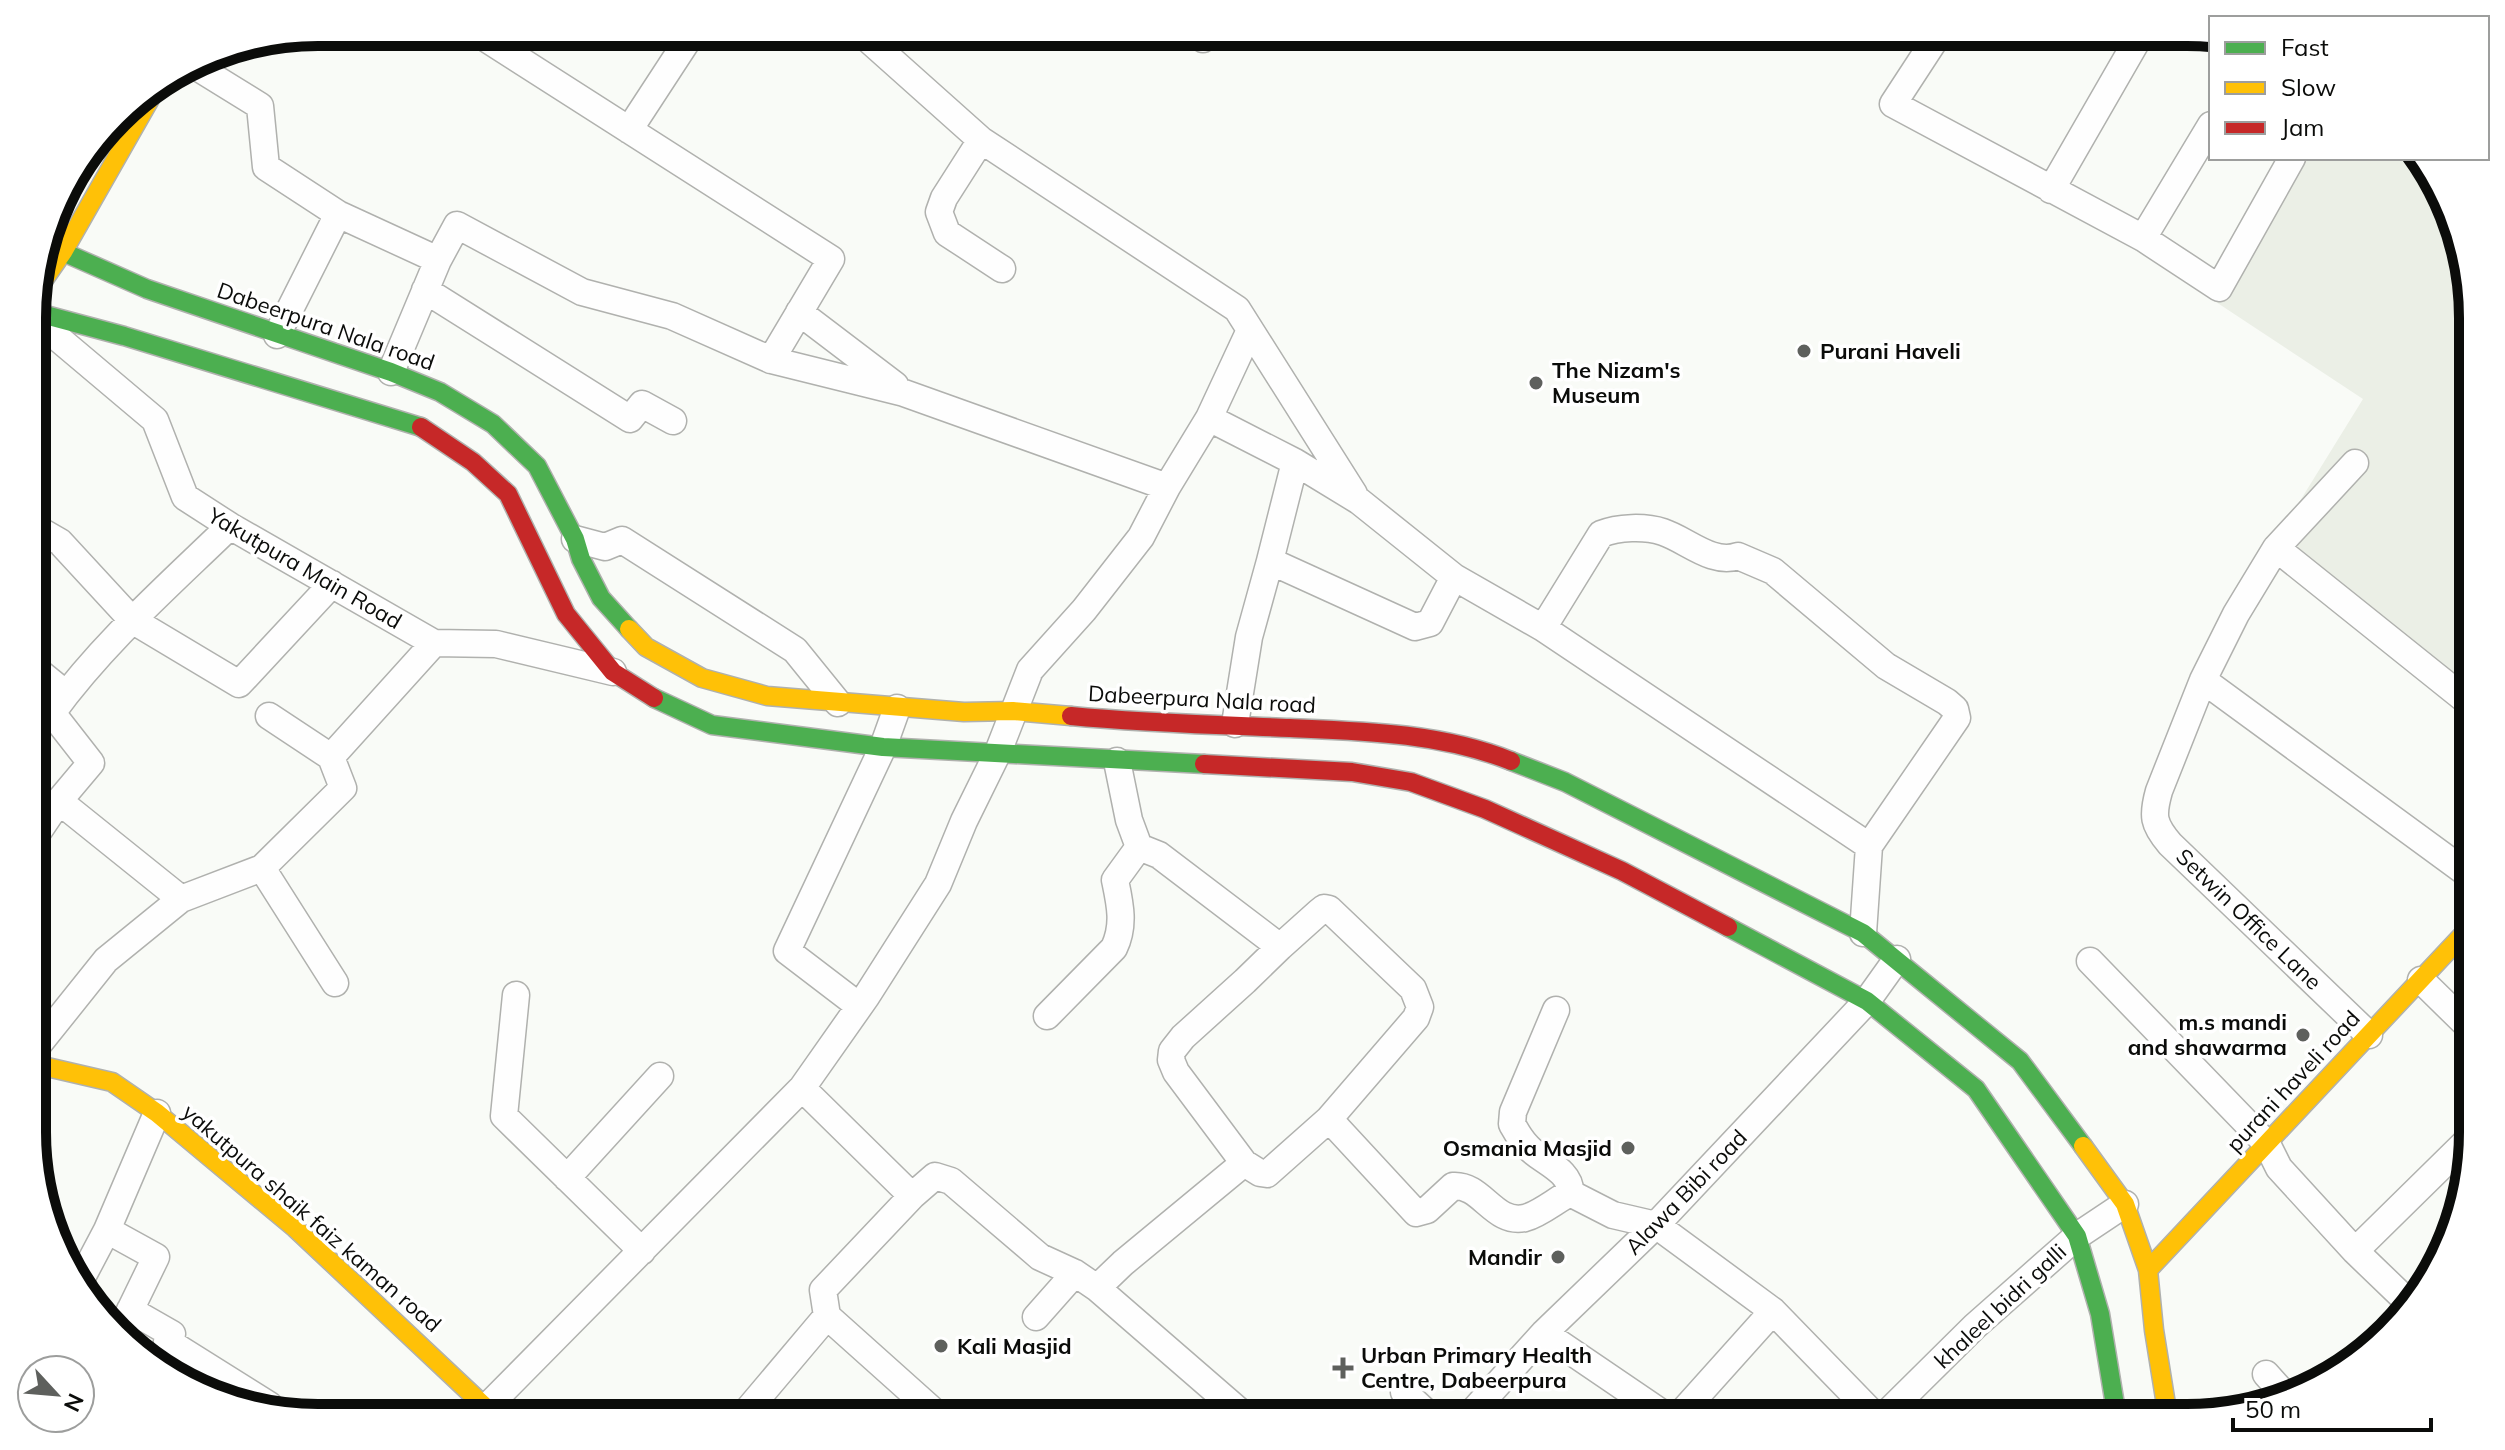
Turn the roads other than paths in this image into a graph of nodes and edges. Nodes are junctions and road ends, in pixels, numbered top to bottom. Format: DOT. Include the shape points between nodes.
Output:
graph roads {
  1 [pos="1931,46"];
  2 [pos="2134,46"];
  3 [pos="499,47"];
  4 [pos="683,47"];
  5 [pos="876,47"];
  6 [pos="204,71"];
  7 [pos="141,111"];
  8 [pos="2209,128"];
  9 [pos="629,130"];
  10 [pos="981,140"];
  11 [pos="2291,160"];
  12 [pos="2051,190"];
  13 [pos="338,214"];
  14 [pos="2143,238"];
  15 [pos="56,247"];
  16 [pos="54,252"];
  17 [pos="438,260"];
  18 [pos="1002,269"];
  19 [pos="425,290"];
  20 [pos="799,312"];
  21 [pos="46,317"];
  22 [pos="46,325"];
  23 [pos="1250,330"];
  24 [pos="277,335"];
  25 [pos="771,360"];
  26 [pos="391,372"];
  27 [pos="904,393"];
  28 [pos="430,410"];
  29 [pos="1209,418"];
  30 [pos="673,421"];
  31 [pos="1295,462"];
  32 [pos="2355,463"];
  33 [pos="1167,487"];
  34 [pos="1359,501"];
  35 [pos="230,526"];
  36 [pos="46,534"];
  37 [pos="2276,548"];
  38 [pos="578,549"];
  39 [pos="1270,561"];
  40 [pos="546,576"];
  41 [pos="1454,577"];
  42 [pos="332,584"];
  43 [pos="132,620"];
  44 [pos="1543,628"];
  45 [pos="434,643"];
  46 [pos="613,672"];
  47 [pos="46,678"];
  48 [pos="2203,680"];
  49 [pos="66,694"];
  50 [pos="2458,694"];
  51 [pos="838,703"];
  52 [pos="897,708"];
  53 [pos="1013,711"];
  54 [pos="269,716"];
  55 [pos="1235,724"];
  56 [pos="883,747"];
  57 [pos="998,752"];
  58 [pos="331,757"];
  59 [pos="1117,761"];
  60 [pos="59,801"];
  61 [pos="46,820"];
  62 [pos="1869,846"];
  63 [pos="1139,847"];
  64 [pos="2458,867"];
  65 [pos="262,868"];
  66 [pos="181,899"];
  67 [pos="1863,933"];
  68 [pos="2458,940"];
  69 [pos="1280,947"];
  70 [pos="1897,959"];
  71 [pos="2090,961"];
  72 [pos="2421,980"];
  73 [pos="335,983"];
  74 [pos="516,995"];
  75 [pos="1867,1001"];
  76 [pos="859,1006"];
  77 [pos="1556,1010"];
  78 [pos="1047,1016"];
  79 [pos="2458,1016"];
  80 [pos="46,1035"];
  81 [pos="2369,1035"];
  82 [pos="46,1067"];
  83 [pos="660,1076"];
  84 [pos="802,1088"];
  85 [pos="157,1113"];
  86 [pos="1329,1119"];
  87 [pos="2267,1144"];
  88 [pos="2458,1150"];
  89 [pos="1244,1163"];
  90 [pos="567,1178"];
  91 [pos="1570,1193"];
  92 [pos="912,1196"];
  93 [pos="2125,1204"];
  94 [pos="1656,1225"];
  95 [pos="107,1230"];
  96 [pos="2077,1236"];
  97 [pos="642,1251"];
  98 [pos="2355,1251"];
  99 [pos="2148,1270"];
  100 [pos="85,1272"];
  101 [pos="1075,1273"];
  102 [pos="1097,1288"];
  103 [pos="2403,1298"];
  104 [pos="1773,1311"];
  105 [pos="827,1316"];
  106 [pos="1036,1317"];
  107 [pos="125,1320"];
  108 [pos="1544,1333"];
  109 [pos="2266,1374"];
  110 [pos="2278,1388"];
  111 [pos="1404,1392"];
  112 [pos="256,1397"];
  113 [pos="1416,1403"];
  114 [pos="1480,1403"];
  115 [pos="1647,1403"];
  116 [pos="1690,1403"];
  117 [pos="1865,1403"];
  118 [pos="1895,1403"];
  119 [pos="2115,1403"];
  120 [pos="2166,1403"];
  121 [pos="483,1404"];
  122 [pos="500,1404"];
  123 [pos="753,1404"];
  124 [pos="925,1404"];
  125 [pos="1230,1404"];
  1 -- 12 [label="street" via="1893,104"];
  2 -- 12 [label="street"];
  3 -- 9 [label="street"];
  4 -- 9 [label="street"];
  5 -- 10 [label="street"];
  6 -- 13 [label="street" via="260,106 266,167"];
  7 -- 15 [label="street"];
  8 -- 14 [label="street"];
  9 -- 20 [label="street" via="831,259"];
  10 -- 18 [label="street" via="939,212 947,233"];
  10 -- 23 [label="street" via="1237,309"];
  11 -- 14 [label="street" via="2219,288"];
  12 -- 14 [label="street"];
  13 -- 17 [label="street"];
  13 -- 24 [label="street"];
  16 -- 24 [label="street, Dabeerpura Nala road" via="144,295"];
  17 -- 19 [label="street"];
  17 -- 25 [label="street" via="457,225 582,292 672,316"];
  19 -- 26 [label="street"];
  19 -- 30 [label="street" via="630,419 642,404"];
  20 -- 25 [label="street"];
  20 -- 27 [label="street"];
  21 -- 28 [label="street, Dabeerpura Nala road" via="127,330"];
  22 -- 35 [label="street, Yakutpura Main Road" via="155,420 185,497"];
  23 -- 29 [label="street"];
  23 -- 34 [label="street"];
  24 -- 26 [label="street, Dabeerpura Nala road"];
  25 -- 27 [label="street"];
  26 -- 28 [label="street, Dabeerpura Nala road"];
  27 -- 33 [label="street"];
  28 -- 38 [label="street, Dabeerpura Nala road" via="493,424 537,466"];
  28 -- 40 [label="street, Dabeerpura Nala road" via="508,494"];
  29 -- 31 [label="street"];
  29 -- 33 [label="street"];
  31 -- 34 [label="street"];
  31 -- 39 [label="street"];
  32 -- 37 [label="street"];
  33 -- 53 [label="street" via="1141,537 1030,670"];
  34 -- 41 [label="street"];
  35 -- 42 [label="street, Yakutpura Main Road"];
  35 -- 43 [label="street"];
  36 -- 43 [label="street" via="60,542"];
  37 -- 48 [label="street"];
  37 -- 50 [label="street"];
  38 -- 40 [label="street"];
  38 -- 51 [label="street" via="622,540 795,650"];
  38 -- 51 [label="street, Dabeerpura Nala road" via="601,598 646,647 715,682 767,696"];
  39 -- 41 [label="street" via="1415,627 1430,623"];
  39 -- 55 [label="street" via="1249,637"];
  40 -- 46 [label="street, Dabeerpura Nala road" via="566,614"];
  41 -- 44 [label="street"];
  42 -- 43 [label="street" via="239,684"];
  42 -- 45 [label="street, Yakutpura Main Road"];
  43 -- 49 [label="street"];
  44 -- 62 [label="street"];
  44 -- 62 [label="street" via="1601,534 1613,529 1661,531 1717,557 1738,556 1773,571 1886,666 1955,709 1957,718"];
  45 -- 46 [label="street, Yakutpura Main Road" via="496,644"];
  45 -- 58 [label="street"];
  46 -- 56 [label="street, Dabeerpura Nala road" via="646,695 712,725"];
  47 -- 49 [label="street"];
  48 -- 64 [label="street"];
  48 -- 81 [label="street, Setwin Office Lane" via="2159,791 2155,822 2163,836"];
  49 -- 60 [label="street" via="52,713 91,763"];
  51 -- 52 [label="street, Dabeerpura Nala road"];
  52 -- 53 [label="street, Dabeerpura Nala road"];
  52 -- 56 [label="street"];
  53 -- 55 [label="street, Dabeerpura Nala road"];
  53 -- 57 [label="street"];
  54 -- 58 [label="street"];
  55 -- 67 [label="street, Dabeerpura Nala road" via="1450,742 1501,764 1565,782"];
  56 -- 57 [label="street, Dabeerpura Nala road"];
  56 -- 76 [label="street" via="787,951"];
  57 -- 59 [label="street, Dabeerpura Nala road"];
  57 -- 76 [label="street" via="938,884"];
  58 -- 65 [label="street" via="343,788"];
  59 -- 63 [label="street"];
  59 -- 75 [label="street, Dabeerpura Nala road" via="1352,772 1487,802"];
  60 -- 61 [label="street"];
  60 -- 66 [label="street"];
  62 -- 67 [label="street"];
  63 -- 69 [label="street" via="1159,855"];
  63 -- 78 [label="street" via="1115,880 1121,919 1114,948"];
  65 -- 66 [label="street"];
  65 -- 73 [label="street"];
  66 -- 80 [label="street" via="106,960"];
  67 -- 70 [label="street, Dabeerpura Nala road"];
  68 -- 72 [label="street, purani haveli road"];
  69 -- 86 [label="street" via="1329,909 1413,989 1420,1007 1409,1028"];
  69 -- 89 [label="street" via="1172,1051 1176,1072"];
  70 -- 75 [label="street, Alawa Bibi road"];
  70 -- 93 [label="street, Dabeerpura Nala road" via="2020,1061"];
  71 -- 87 [label="street"];
  72 -- 79 [label="street"];
  72 -- 81 [label="street, purani haveli road"];
  74 -- 90 [label="street" via="504,1116"];
  75 -- 94 [label="street, Alawa Bibi road"];
  75 -- 96 [label="street, Dabeerpura Nala road" via="1976,1089"];
  76 -- 84 [label="street"];
  77 -- 91 [label="street" via="1512,1124 1527,1146 1562,1173"];
  81 -- 87 [label="street, purani haveli road"];
  82 -- 85 [label="street, yakutpura shaik faiz kaman road" via="112,1082"];
  83 -- 90 [label="street"];
  84 -- 92 [label="street"];
  84 -- 97 [label="street"];
  85 -- 95 [label="street"];
  85 -- 121 [label="street, yakutpura shaik faiz kaman road" via="295,1228"];
  86 -- 89 [label="street" via="1267,1174"];
  86 -- 91 [label="street" via="1416,1213 1427,1210 1453,1186 1469,1188 1499,1213 1520,1219"];
  87 -- 98 [label="street" via="2279,1168"];
  87 -- 99 [label="street, purani haveli road"];
  88 -- 98 [label="street"];
  89 -- 102 [label="street"];
  90 -- 97 [label="street"];
  91 -- 94 [label="street" via="1613,1215"];
  92 -- 101 [label="street" via="935,1176 943,1177 1040,1257"];
  92 -- 105 [label="street" via="823,1290"];
  93 -- 96 [label="street, khaleel bidri galli"];
  93 -- 99 [label="street, Dabeerpura Nala road"];
  94 -- 104 [label="street"];
  94 -- 108 [label="street, Alawa Bibi road"];
  95 -- 100 [label="street"];
  95 -- 107 [label="street" via="156,1257"];
  96 -- 118 [label="street, khaleel bidri galli"];
  96 -- 119 [label="street, Dabeerpura Nala road" via="2100,1314"];
  97 -- 122 [label="street"];
  98 -- 103 [label="street"];
  99 -- 120 [label="street, Dabeerpura Nala road"];
  101 -- 102 [label="street"];
  101 -- 106 [label="street"];
  102 -- 125 [label="street"];
  104 -- 116 [label="street"];
  104 -- 117 [label="street"];
  105 -- 123 [label="street"];
  105 -- 124 [label="street"];
  107 -- 112 [label="street" via="172,1334 167,1341"];
  108 -- 114 [label="street, Alawa Bibi road"];
  108 -- 115 [label="street"];
  109 -- 110 [label="street"];
  111 -- 113 [label="street"];
}
